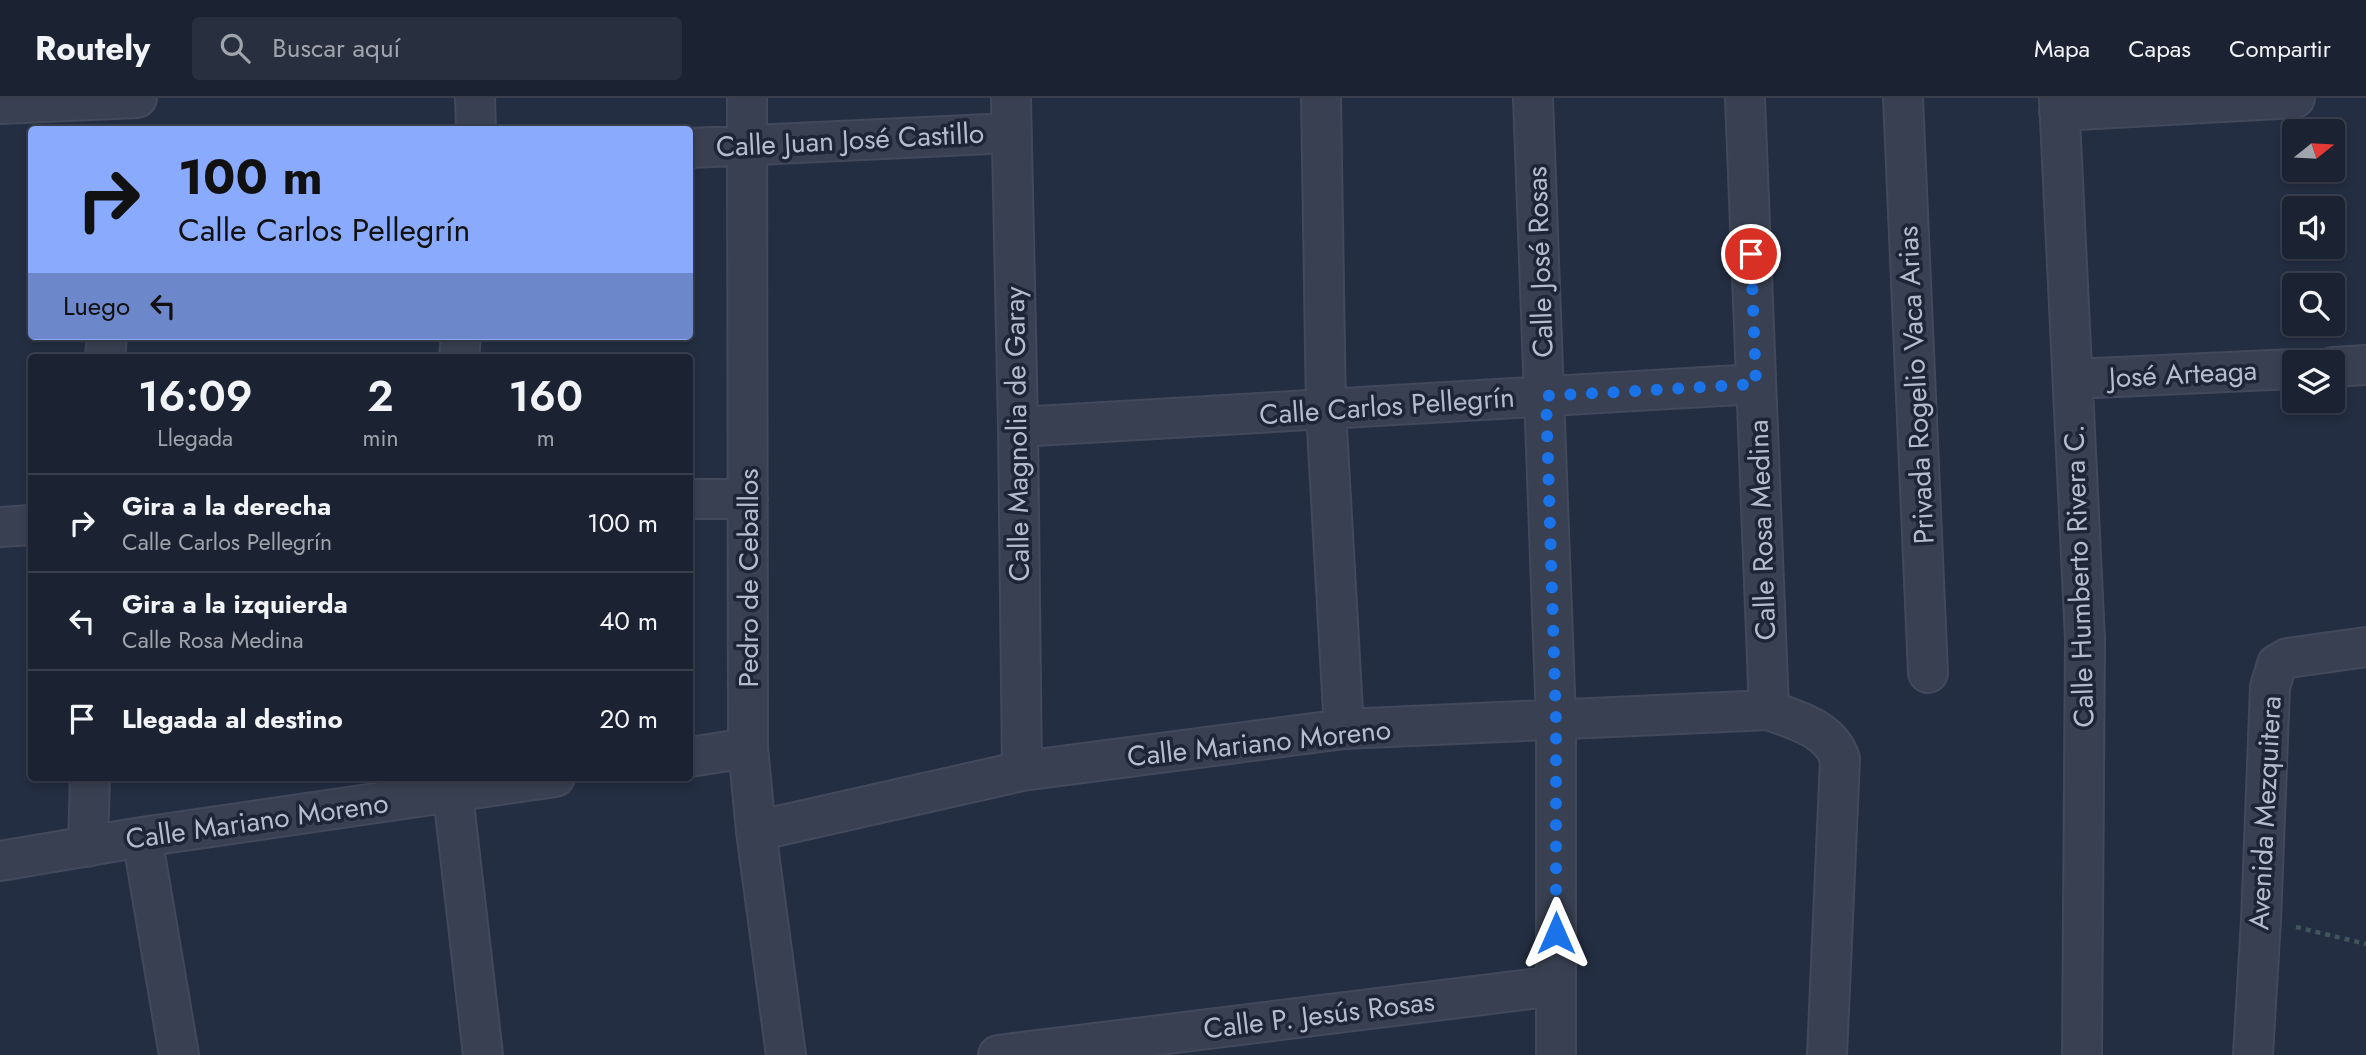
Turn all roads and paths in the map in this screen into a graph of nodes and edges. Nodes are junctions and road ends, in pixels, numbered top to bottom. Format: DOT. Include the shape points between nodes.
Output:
graph roads {
  1 [pos="123,98"];
  2 [pos="137,98"];
  3 [pos="475,98"];
  4 [pos="747,98"];
  5 [pos="1321,98"];
  6 [pos="1533,98"];
  7 [pos="1745,98"];
  8 [pos="1903,98"];
  9 [pos="2295,98"];
  10 [pos="0,104"];
  11 [pos="2059,104"];
  12 [pos="1011,115"];
  13 [pos="121,126"];
  14 [pos="476,126"];
  15 [pos="747,147"];
  16 [pos="693,148"];
  17 [pos="2366,365"];
  18 [pos="2345,366"];
  19 [pos="2282,370"];
  20 [pos="2073,379"];
  21 [pos="1756,384"];
  22 [pos="1546,396"];
  23 [pos="1326,411"];
  24 [pos="1018,427"];
  25 [pos="693,499"];
  26 [pos="748,499"];
  27 [pos="28,525"];
  28 [pos="0,527"];
  29 [pos="2366,647"];
  30 [pos="1928,673"];
  31 [pos="1769,710"];
  32 [pos="1556,720"];
  33 [pos="1344,729"];
  34 [pos="748,748"];
  35 [pos="693,757"];
  36 [pos="1022,771"];
  37 [pos="90,781"];
  38 [pos="503,781"];
  39 [pos="451,785"];
  40 [pos="756,831"];
  41 [pos="142,837"];
  42 [pos="89,847"];
  43 [pos="0,861"];
  44 [pos="2261,920"];
  45 [pos="2366,944"];
  46 [pos="1556,986"];
  47 [pos="179,1055"];
  48 [pos="483,1055"];
  49 [pos="786,1055"];
  50 [pos="998,1055"];
  51 [pos="1556,1055"];
  52 [pos="1827,1055"];
  53 [pos="2082,1055"];
  54 [pos="2253,1055"];
  1 -- 2 [label="street"];
  1 -- 10 [label="street"];
  1 -- 13 [label="street"];
  3 -- 14 [label="street"];
  4 -- 15 [label="street, Pedro de Ceballos"];
  5 -- 23 [label="street"];
  6 -- 22 [label="street, Calle José Rosas"];
  7 -- 21 [label="street, Calle Rosa Medina"];
  8 -- 30 [label="street, Privada Rogelio Vaca Arias"];
  9 -- 11 [label="street"];
  11 -- 20 [label="street, Calle Humberto Rivera C."];
  12 -- 15 [label="street, Calle Juan José Castillo"];
  12 -- 24 [label="street, Calle Magnolia de Garay"];
  15 -- 16 [label="street, Calle Juan José Castillo"];
  15 -- 26 [label="street, Pedro de Ceballos"];
  17 -- 18 [label="street"];
  19 -- 20 [label="street, José Arteaga"];
  20 -- 53 [label="street, Calle Humberto Rivera C." via="2085,639"];
  21 -- 22 [label="street, Calle Carlos Pellegrín"];
  21 -- 31 [label="street, Calle Rosa Medina"];
  22 -- 23 [label="street, Calle Carlos Pellegrín"];
  22 -- 32 [label="street, Calle José Rosas"];
  23 -- 24 [label="street, Calle Carlos Pellegrín"];
  23 -- 33 [label="street"];
  24 -- 36 [label="street, Calle Magnolia de Garay"];
  25 -- 26 [label="street"];
  26 -- 34 [label="street, Pedro de Ceballos"];
  27 -- 28 [label="street"];
  29 -- 44 [label="street, Avenida Mezquitera" via="2288,658 2277,664 2272,675"];
  31 -- 32 [label="street, Calle Mariano Moreno"];
  31 -- 52 [label="street" via="1823,734 1840,759"];
  32 -- 33 [label="street, Calle Mariano Moreno"];
  32 -- 46 [label="street, Calle José Rosas"];
  33 -- 36 [label="street, Calle Mariano Moreno"];
  34 -- 35 [label="street"];
  34 -- 40 [label="street, Pedro de Ceballos"];
  36 -- 40 [label="street, Calle Mariano Moreno"];
  37 -- 42 [label="street"];
  38 -- 39 [label="street, Calle Mariano Moreno"];
  39 -- 41 [label="street, Calle Mariano Moreno"];
  39 -- 48 [label="street"];
  40 -- 49 [label="street, Pedro de Ceballos"];
  41 -- 42 [label="street, Calle Mariano Moreno"];
  41 -- 47 [label="street"];
  42 -- 43 [label="street, Calle Mariano Moreno"];
  44 -- 45 [label="path"];
  44 -- 54 [label="street, Avenida Mezquitera"];
  46 -- 50 [label="street, Calle P. Jesús Rosas"];
  46 -- 51 [label="street, Calle José Rosas"];
}
